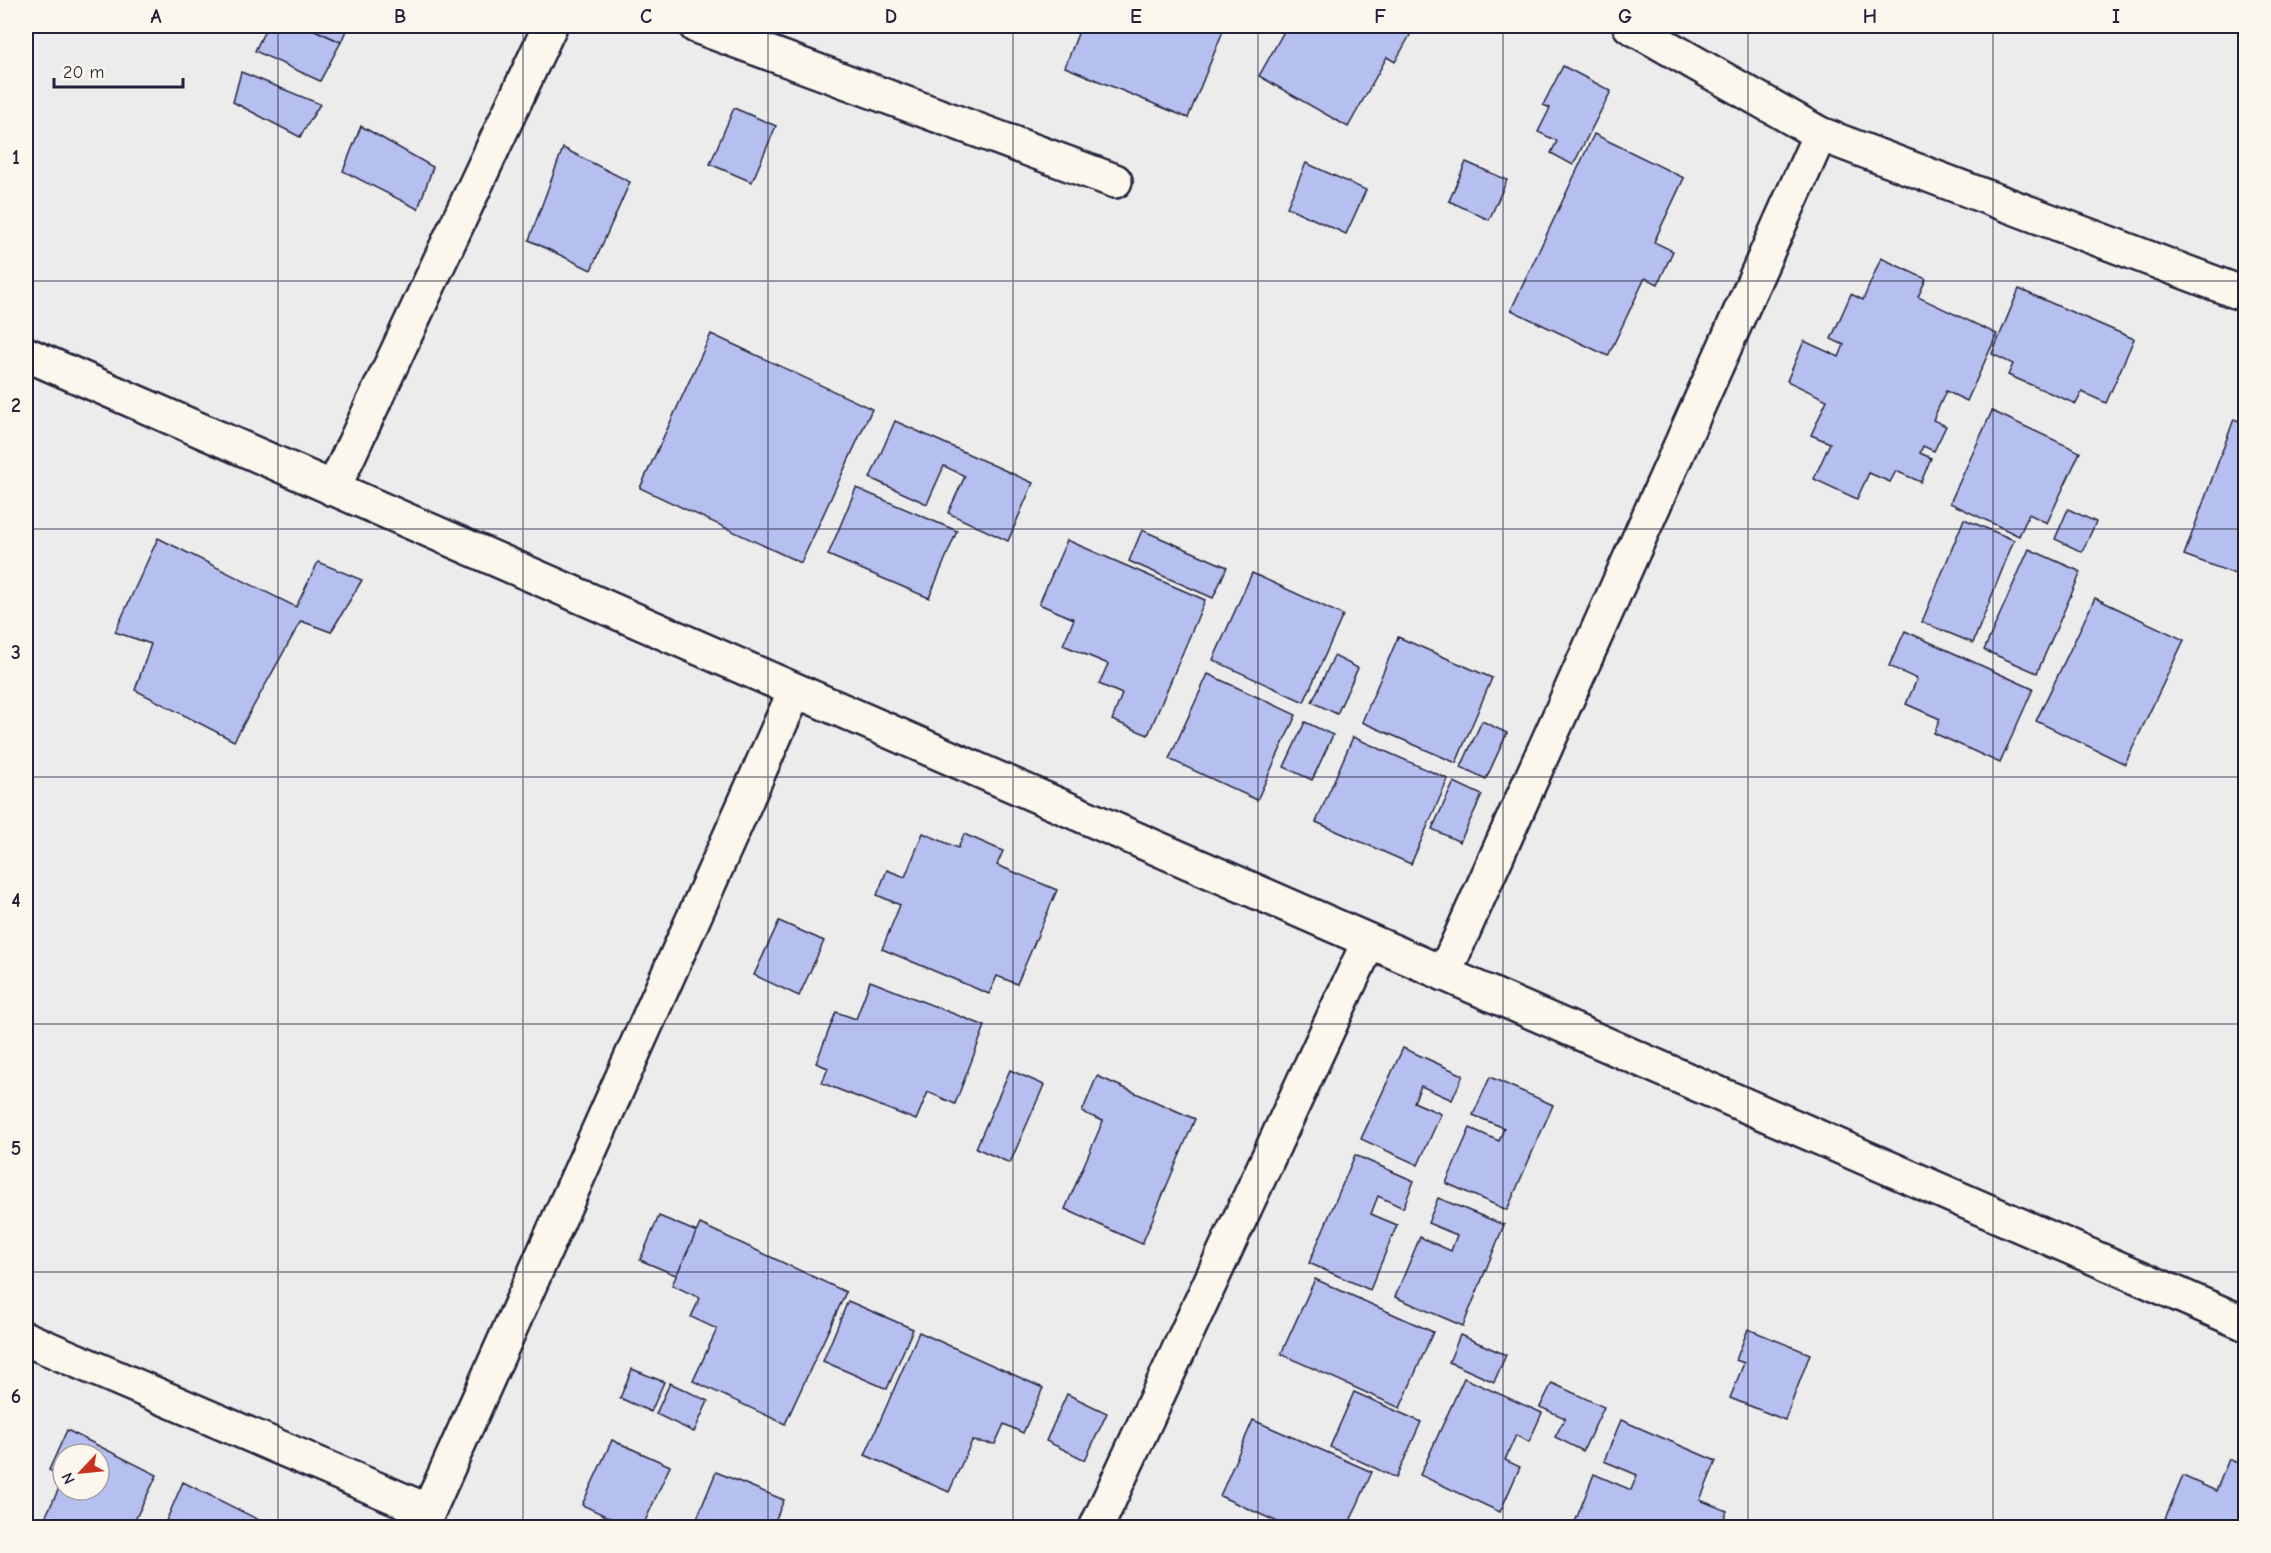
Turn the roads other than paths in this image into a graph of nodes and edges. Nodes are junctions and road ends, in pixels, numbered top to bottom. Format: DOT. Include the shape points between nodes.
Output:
graph roads {
  1 [pos="550,26"];
  2 [pos="696,26"];
  3 [pos="1630,26"];
  4 [pos="1820,134"];
  5 [pos="1115,181"];
  6 [pos="2246,295"];
  7 [pos="26,354"];
  8 [pos="333,489"];
  9 [pos="795,691"];
  10 [pos="1369,941"];
  11 [pos="1444,974"];
  12 [pos="2246,1324"];
  13 [pos="26,1339"];
  14 [pos="425,1519"];
  15 [pos="1098,1527"];
  1 -- 8 [label="street"];
  2 -- 5 [label="street"];
  3 -- 4 [label="street"];
  4 -- 6 [label="street"];
  4 -- 11 [label="street"];
  7 -- 8 [label="street"];
  8 -- 9 [label="street"];
  9 -- 10 [label="street"];
  9 -- 14 [label="street"];
  10 -- 11 [label="street"];
  10 -- 15 [label="street"];
  11 -- 12 [label="street"];
  13 -- 14 [label="street"];
}
